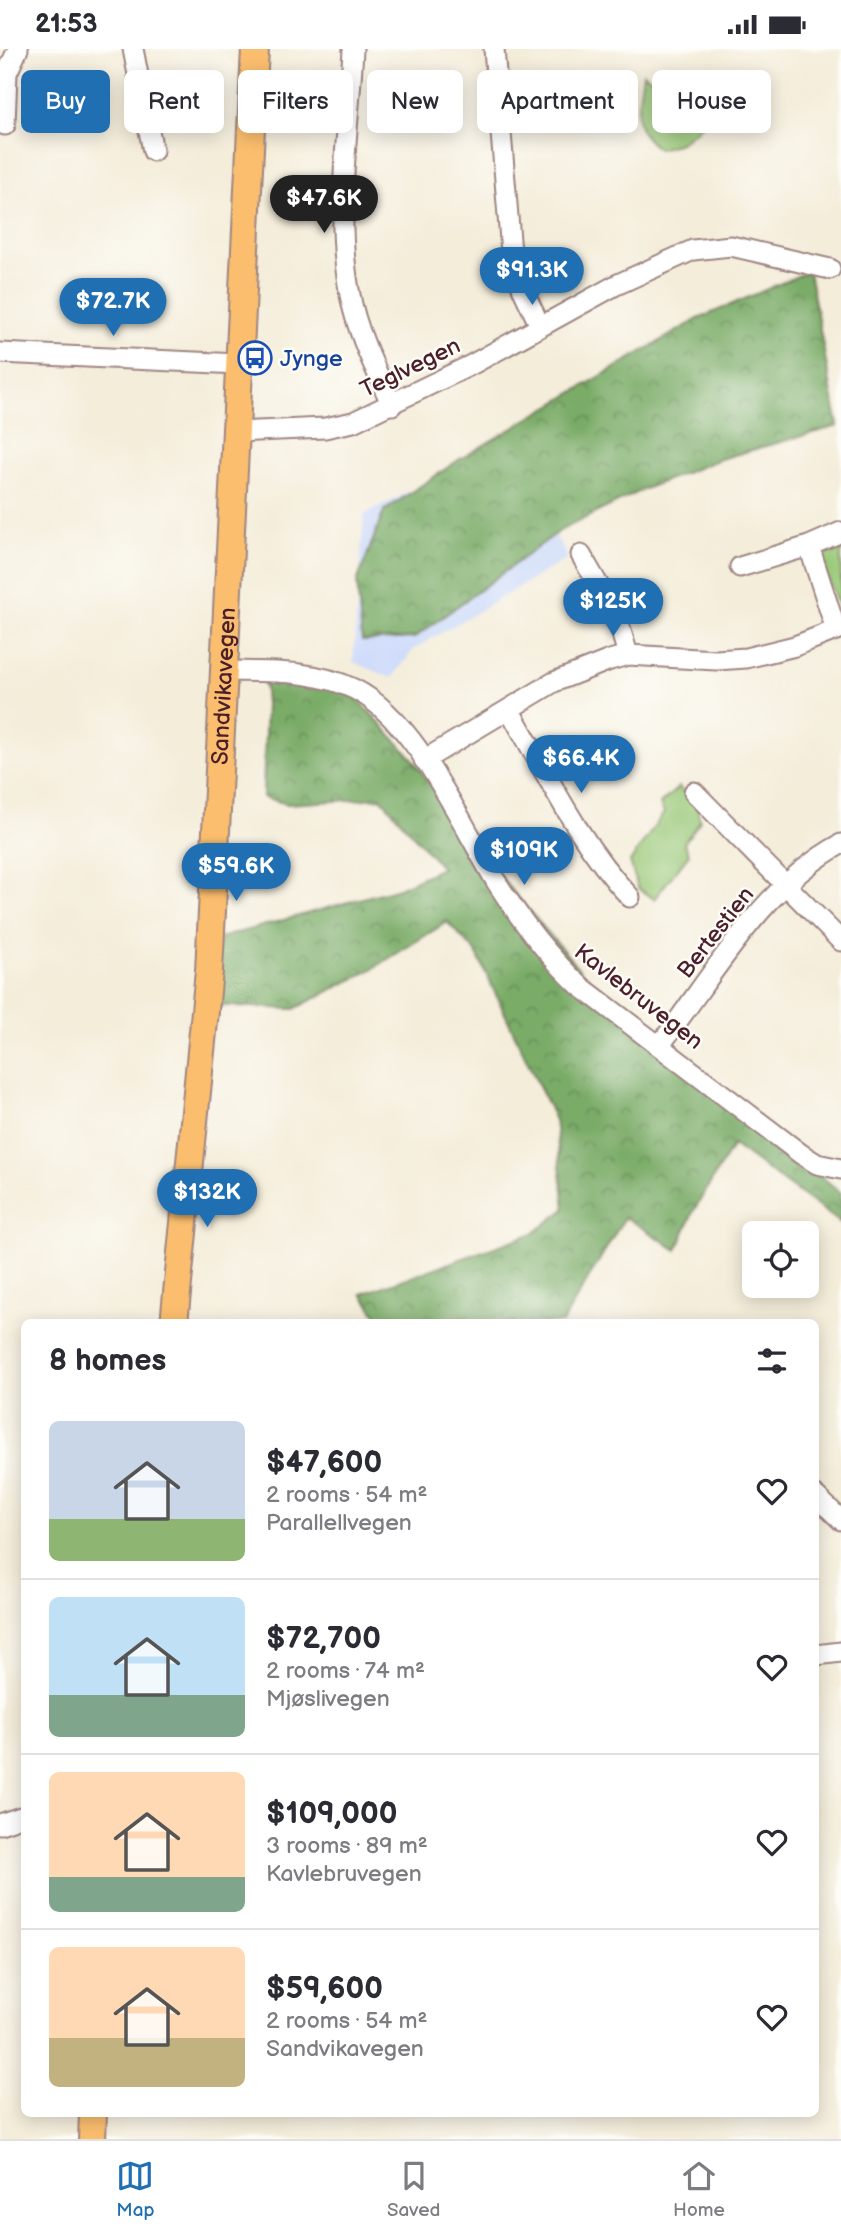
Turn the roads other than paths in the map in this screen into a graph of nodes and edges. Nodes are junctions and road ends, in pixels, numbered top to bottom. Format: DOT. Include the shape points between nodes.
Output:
graph roads {
  1 [pos="18,49"];
  2 [pos="133,49"];
  3 [pos="255,49"];
  4 [pos="353,49"];
  5 [pos="494,49"];
  6 [pos="5,125"];
  7 [pos="153,151"];
  8 [pos="830,269"];
  9 [pos="540,326"];
  10 [pos="0,353"];
  11 [pos="239,364"];
  12 [pos="392,405"];
  13 [pos="236,432"];
  14 [pos="841,532"];
  15 [pos="808,546"];
  16 [pos="581,555"];
  17 [pos="740,567"];
  18 [pos="839,629"];
  19 [pos="628,655"];
  20 [pos="223,671"];
  21 [pos="510,711"];
  22 [pos="424,760"];
  23 [pos="694,792"];
  24 [pos="841,843"];
  25 [pos="783,884"];
  26 [pos="630,897"];
  27 [pos="841,941"];
  28 [pos="660,1045"];
  29 [pos="841,1169"];
  30 [pos="174,1319"];
  31 [pos="819,1499"];
  32 [pos="841,1520"];
  33 [pos="841,1652"];
  34 [pos="819,1655"];
  35 [pos="21,1817"];
  36 [pos="0,1824"];
  37 [pos="93,2117"];
  38 [pos="92,2139"];
  1 -- 6 [label="street" via="7,73"];
  2 -- 7 [label="street"];
  3 -- 11 [label="main road, Sandvikavegen"];
  4 -- 12 [label="street" via="345,183 346,272 360,330"];
  5 -- 9 [label="street" via="511,252"];
  8 -- 9 [label="street, Teglvegen" via="731,246 703,248 615,285"];
  9 -- 12 [label="street, Teglvegen"];
  10 -- 11 [label="street"];
  11 -- 13 [label="main road, Sandvikavegen"];
  12 -- 13 [label="street, Teglvegen" via="326,428"];
  13 -- 20 [label="main road, Sandvikavegen"];
  14 -- 15 [label="street"];
  15 -- 17 [label="street"];
  15 -- 18 [label="street"];
  16 -- 19 [label="street" via="617,617"];
  18 -- 19 [label="street" via="747,658"];
  19 -- 21 [label="street" via="572,674"];
  20 -- 22 [label="street, Kavlebruvegen" via="311,675 355,689 388,712"];
  20 -- 30 [label="main road, Sandvikavegen" via="209,971"];
  21 -- 22 [label="street"];
  21 -- 26 [label="street" via="557,794 618,873"];
  22 -- 28 [label="street, Kavlebruvegen" via="496,881 543,948 580,986"];
  23 -- 25 [label="street, Bertestien"];
  24 -- 25 [label="street, Bertestien"];
  25 -- 27 [label="street, Bertestien"];
  25 -- 28 [label="street, Bertestien"];
  28 -- 29 [label="street, Kavlebruvegen" via="801,1154 817,1164"];
  31 -- 32 [label="street"];
  33 -- 34 [label="street"];
  35 -- 36 [label="street"];
  37 -- 38 [label="main road"];
}
